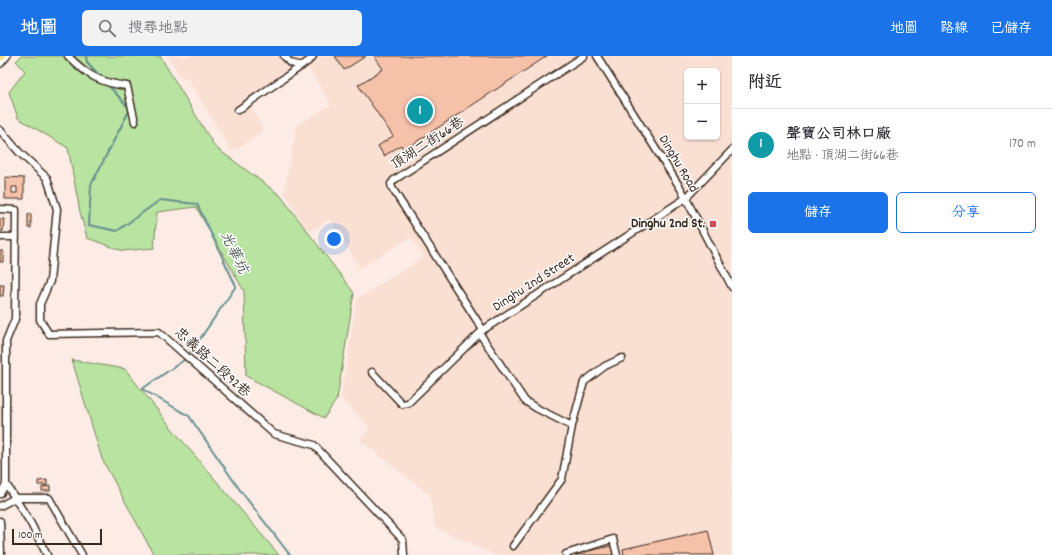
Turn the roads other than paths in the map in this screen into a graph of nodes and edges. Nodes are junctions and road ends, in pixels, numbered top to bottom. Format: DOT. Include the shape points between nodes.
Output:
graph roads {
  1 [pos="7,56"];
  2 [pos="68,56"];
  3 [pos="284,56"];
  4 [pos="313,56"];
  5 [pos="584,56"];
  6 [pos="597,56"];
  7 [pos="0,64"];
  8 [pos="302,66"];
  9 [pos="238,110"];
  10 [pos="135,122"];
  11 [pos="0,130"];
  12 [pos="732,150"];
  13 [pos="686,198"];
  14 [pos="0,210"];
  15 [pos="0,237"];
  16 [pos="16,237"];
  17 [pos="732,287"];
  18 [pos="482,332"];
  19 [pos="3,340"];
  20 [pos="622,358"];
  21 [pos="372,372"];
  22 [pos="572,426"];
  23 [pos="3,461"];
  24 [pos="6,484"];
  25 [pos="0,494"];
  26 [pos="15,498"];
  27 [pos="0,506"];
  28 [pos="0,521"];
  29 [pos="513,546"];
  30 [pos="1,555"];
  31 [pos="47,555"];
  32 [pos="82,555"];
  33 [pos="404,555"];
  34 [pos="567,555"];
  35 [pos="617,555"];
  1 -- 7 [label="street"];
  2 -- 10 [label="street" via="82,70 100,81 127,86"];
  3 -- 8 [label="street" via="291,63"];
  4 -- 8 [label="street"];
  5 -- 18 [label="street, 頂湖二街66巷" via="391,184"];
  6 -- 13 [label="street, Dinghu Road"];
  8 -- 9 [label="street"];
  11 -- 33 [label="street, 忠義路二段92巷" via="47,178 57,209 50,281 40,304 40,320 49,334 159,332 274,434 314,445 403,540"];
  12 -- 13 [label="street, Dinghu 2nd Street"];
  13 -- 17 [label="street, Dinghu Road"];
  13 -- 18 [label="street, Dinghu 2nd Street"];
  14 -- 16 [label="street" via="16,210"];
  15 -- 16 [label="street"];
  16 -- 19 [label="street" via="15,319"];
  18 -- 21 [label="street, Dinghu 2nd Street" via="408,403 402,404"];
  18 -- 22 [label="street" via="525,400"];
  19 -- 23 [label="street"];
  20 -- 22 [label="street" via="605,366 584,382"];
  22 -- 29 [label="street" via="562,478"];
  23 -- 24 [label="street"];
  24 -- 25 [label="street"];
  24 -- 26 [label="street"];
  26 -- 27 [label="street"];
  26 -- 31 [label="street"];
  26 -- 32 [label="street" via="49,498"];
  28 -- 30 [label="street"];
  34 -- 35 [label="street" via="613,539"];
}
